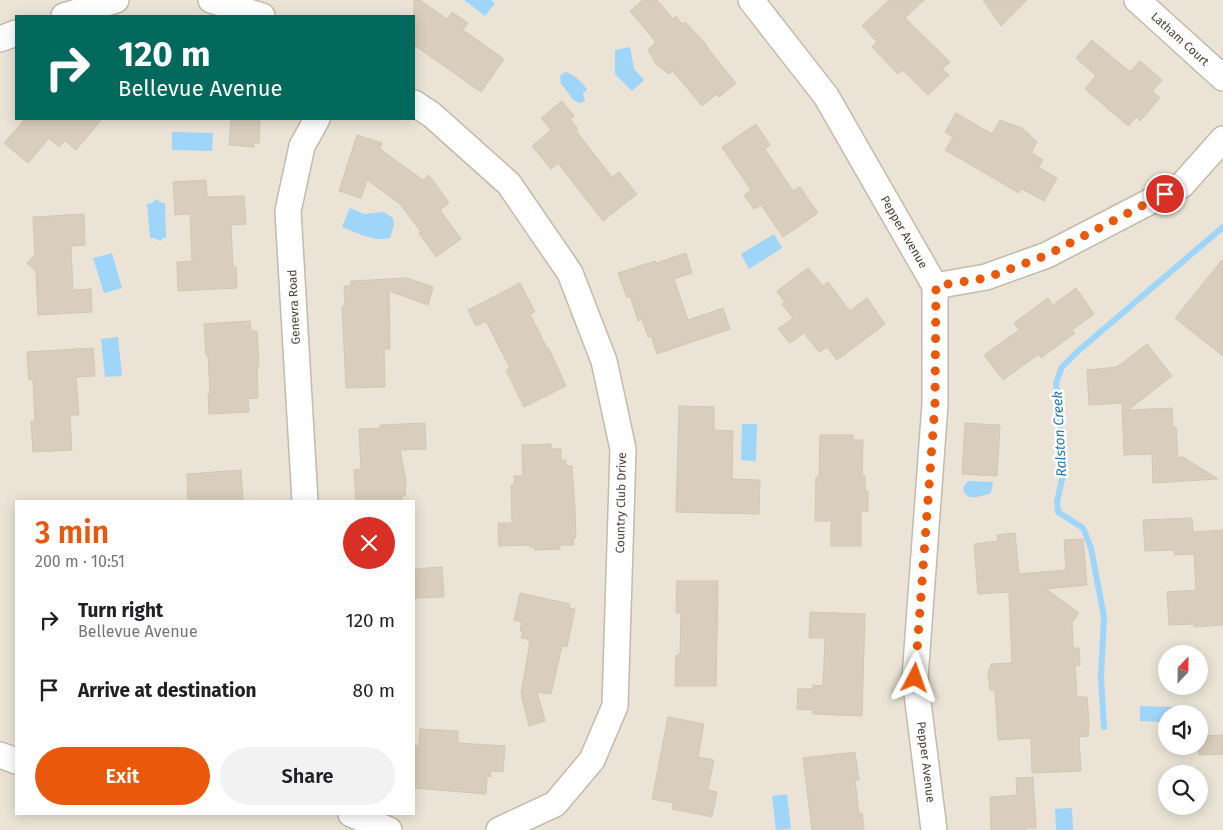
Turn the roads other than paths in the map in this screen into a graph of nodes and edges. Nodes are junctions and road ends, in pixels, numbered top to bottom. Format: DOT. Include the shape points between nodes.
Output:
graph roads {
  1 [pos="116,0"];
  2 [pos="211,0"];
  3 [pos="751,0"];
  4 [pos="1137,0"];
  5 [pos="67,15"];
  6 [pos="259,15"];
  7 [pos="15,33"];
  8 [pos="0,39"];
  9 [pos="1223,78"];
  10 [pos="415,104"];
  11 [pos="316,120"];
  12 [pos="1223,139"];
  13 [pos="936,286"];
  14 [pos="305,500"];
  15 [pos="0,755"];
  16 [pos="15,761"];
  17 [pos="353,815"];
  18 [pos="389,830"];
  19 [pos="498,830"];
  20 [pos="934,830"];
  1 -- 5 [label="street"];
  2 -- 6 [label="street"];
  3 -- 13 [label="street, Pepper Avenue" via="826,96"];
  4 -- 9 [label="street, Latham Court"];
  7 -- 8 [label="street"];
  10 -- 19 [label="street, Country Club Drive" via="509,184 570,273 604,361 623,450 615,706 592,760 555,804"];
  11 -- 14 [label="street, Genevra Road" via="302,146 288,211"];
  12 -- 13 [label="street" via="1182,185 1047,255 986,278"];
  13 -- 20 [label="street, Pepper Avenue" via="935,404 915,678"];
  15 -- 16 [label="street"];
  17 -- 18 [label="street"];
}
